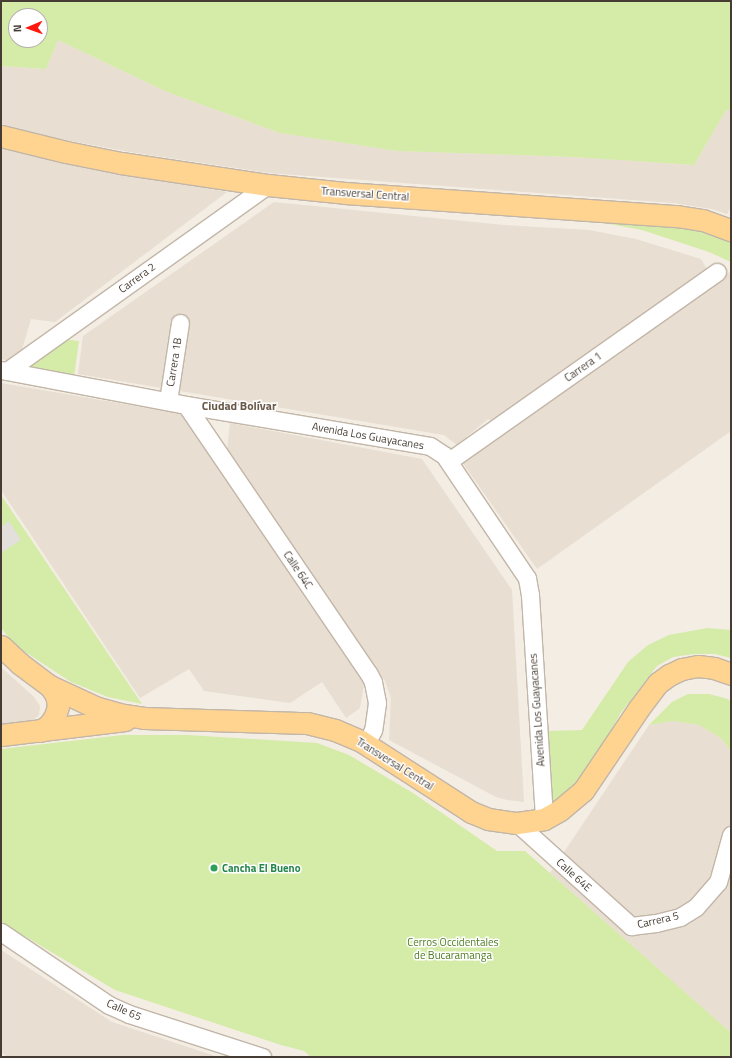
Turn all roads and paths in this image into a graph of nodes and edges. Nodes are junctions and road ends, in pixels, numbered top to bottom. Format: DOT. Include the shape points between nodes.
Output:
graph roads {
  1 [pos="1,136"];
  2 [pos="268,185"];
  3 [pos="731,230"];
  4 [pos="717,272"];
  5 [pos="180,323"];
  6 [pos="4,370"];
  7 [pos="168,402"];
  8 [pos="186,405"];
  9 [pos="449,461"];
  10 [pos="1,646"];
  11 [pos="731,674"];
  12 [pos="50,686"];
  13 [pos="144,718"];
  14 [pos="40,731"];
  15 [pos="1,736"];
  16 [pos="366,744"];
  17 [pos="544,819"];
  18 [pos="517,823"];
  19 [pos="731,835"];
  20 [pos="631,926"];
  21 [pos="1,932"];
  22 [pos="233,1053"];
  23 [pos="262,1057"];
  1 -- 2 [label="main road, Transversal Central" via="121,163"];
  2 -- 3 [label="main road, Transversal Central" via="691,218"];
  2 -- 6 [label="street, Carrera 2"];
  4 -- 9 [label="street, Carrera 1"];
  5 -- 7 [label="street, Carrera 1B"];
  6 -- 7 [label="street, Avenida Los Guayacanes"];
  7 -- 8 [label="street, Avenida Los Guayacanes"];
  8 -- 9 [label="street, Avenida Los Guayacanes" via="430,446"];
  8 -- 16 [label="street, Calle 64C" via="369,674 375,690 376,709"];
  9 -- 17 [label="street, Avenida Los Guayacanes" via="527,578"];
  10 -- 12 [label="main road, Transversal Central"];
  11 -- 17 [label="main road, Transversal Central" via="698,666 682,669 658,683 583,791 560,810"];
  12 -- 13 [label="main road, Transversal Central" via="95,707"];
  12 -- 14 [label="main road" via="56,695 58,706 49,725"];
  13 -- 14 [label="main road"];
  13 -- 16 [label="main road, Transversal Central" via="307,724 335,730"];
  14 -- 15 [label="main road"];
  16 -- 18 [label="main road, Transversal Central" via="471,812 488,819"];
  17 -- 18 [label="main road, Transversal Central"];
  18 -- 20 [label="street, Calle 64E"];
  19 -- 20 [label="street, Carrera 5" via="718,882 696,907 680,917"];
  21 -- 22 [label="street, Calle 65" via="109,1005"];
  22 -- 23 [label="street, Calle 65"];
}
